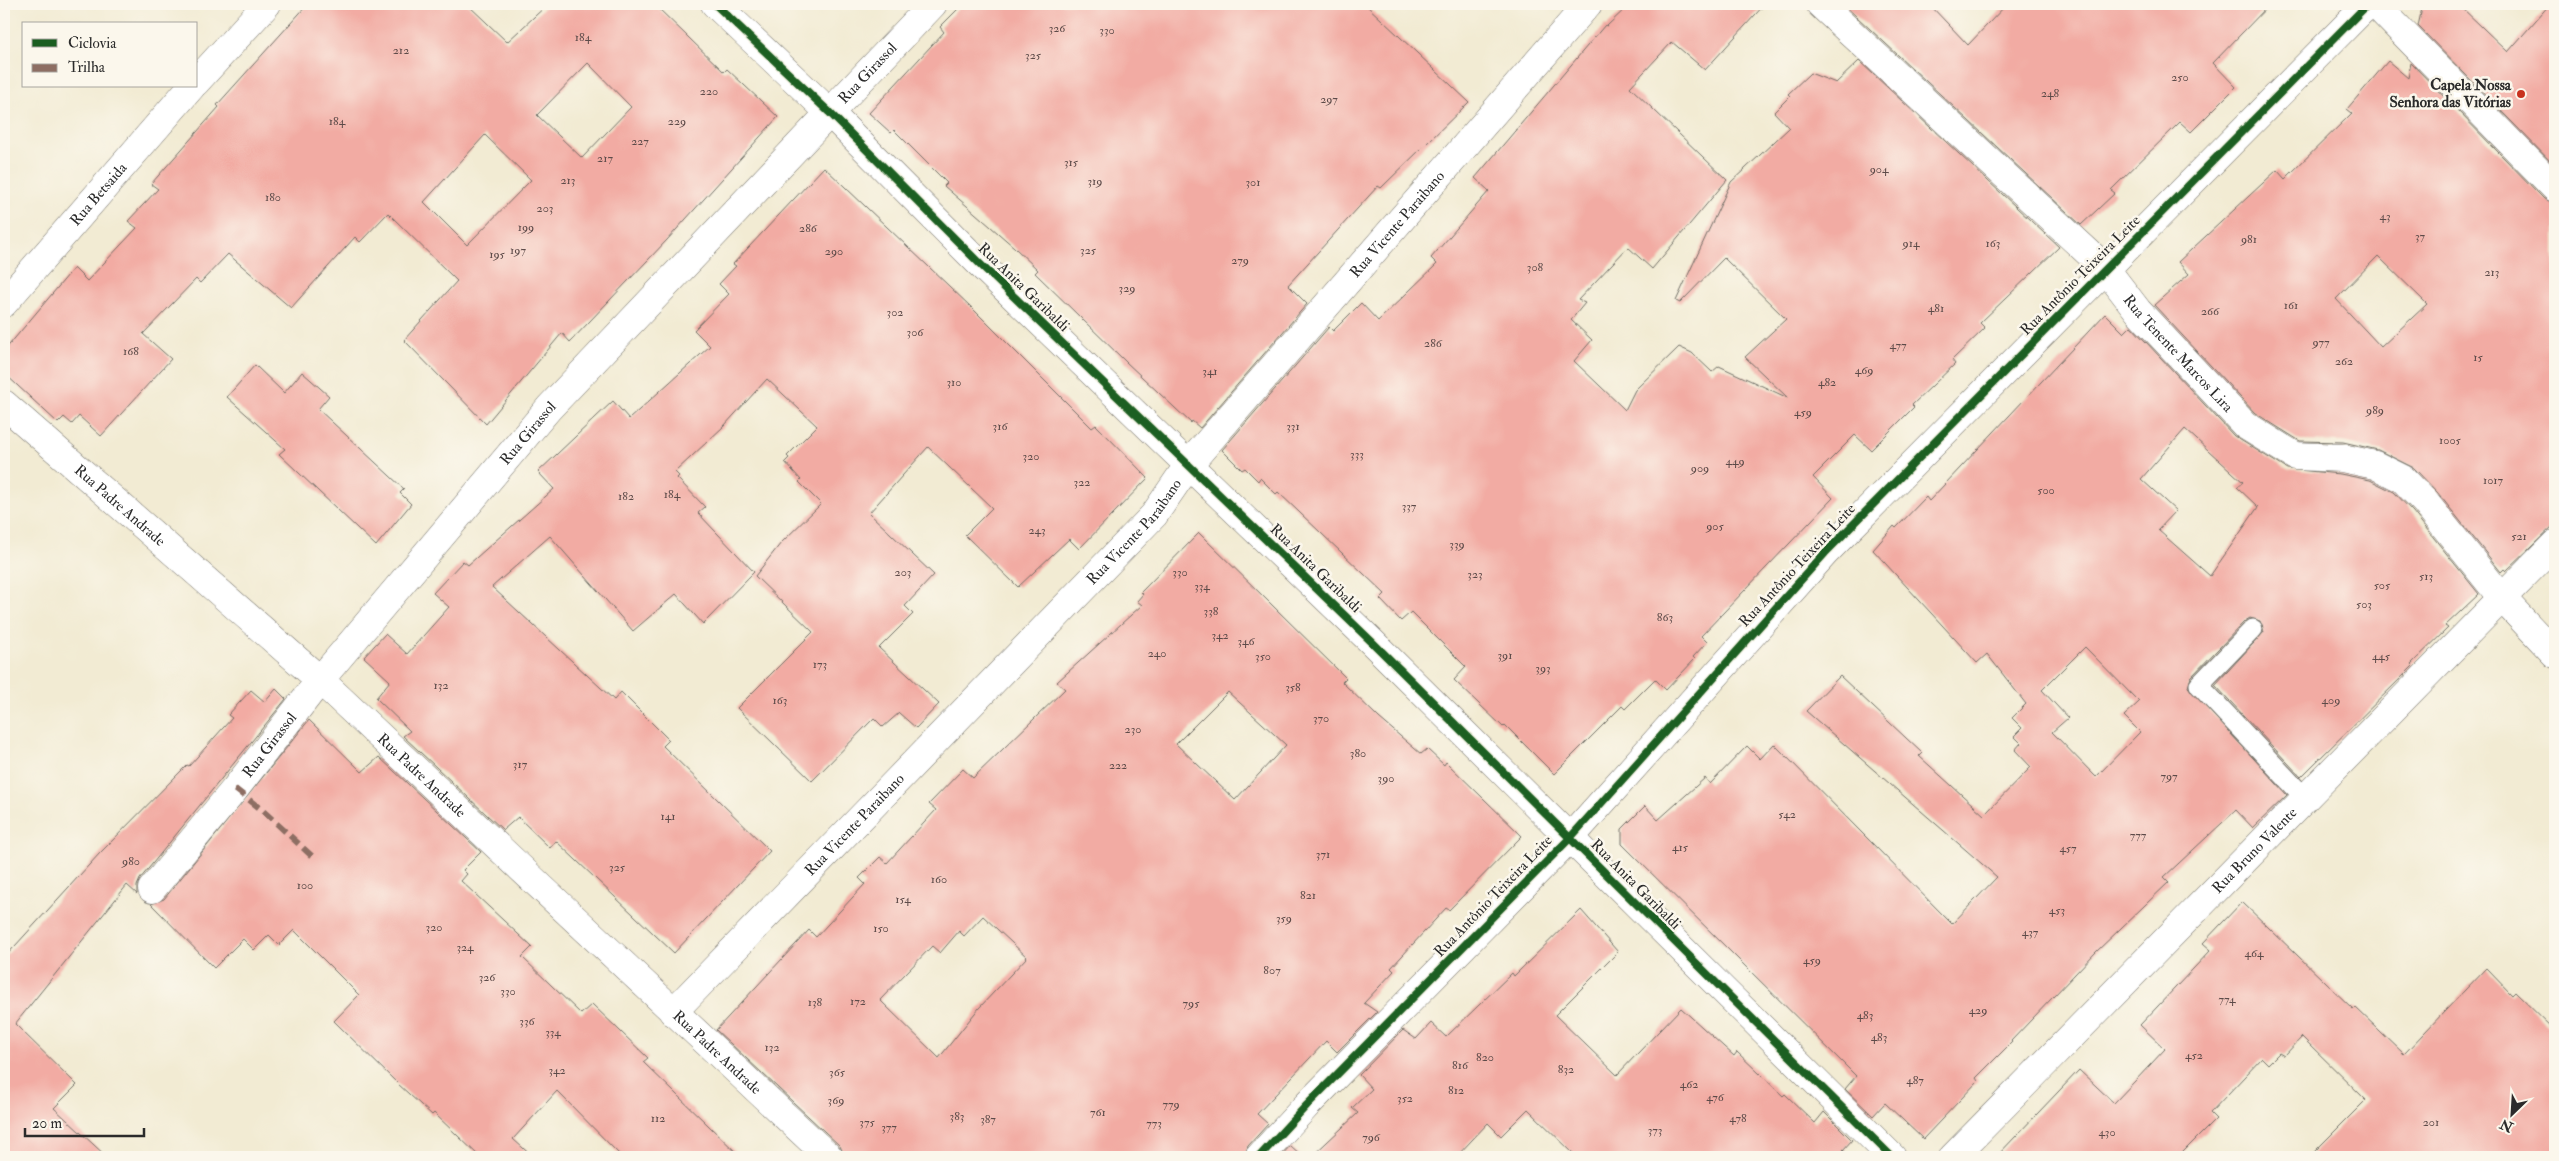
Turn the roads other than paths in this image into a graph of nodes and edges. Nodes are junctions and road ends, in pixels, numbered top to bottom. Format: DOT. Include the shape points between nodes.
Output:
graph roads {
  1 [pos="267,4"];
  2 [pos="715,4"];
  3 [pos="933,4"];
  4 [pos="1588,4"];
  5 [pos="1820,4"];
  6 [pos="2368,4"];
  7 [pos="2375,4"];
  8 [pos="198,80"];
  9 [pos="190,88"];
  10 [pos="829,112"];
  11 [pos="2555,188"];
  12 [pos="2105,268"];
  13 [pos="4,303"];
  14 [pos="4,404"];
  15 [pos="1189,464"];
  16 [pos="2555,544"];
  17 [pos="2502,598"];
  18 [pos="2253,628"];
  19 [pos="2555,654"];
  20 [pos="320,680"];
  21 [pos="2305,798"];
  22 [pos="1570,838"];
  23 [pos="152,889"];
  24 [pos="673,1012"];
  25 [pos="829,1157"];
  26 [pos="1259,1157"];
  27 [pos="1892,1157"];
  28 [pos="1953,1157"];
  1 -- 8 [label="street"];
  2 -- 10 [label="street, Rua Anita Garibaldi"];
  3 -- 10 [label="street, Rua Girassol"];
  4 -- 15 [label="street, Rua Vicente Paraibano"];
  5 -- 12 [label="street, Rua Tenente Marcos Lira"];
  6 -- 12 [label="street, Rua Antônio Teixeira Leite"];
  7 -- 11 [label="street"];
  9 -- 13 [label="street, Rua Betsaida"];
  10 -- 15 [label="street, Rua Anita Garibaldi" via="978,262"];
  10 -- 20 [label="street, Rua Girassol" via="549,408"];
  12 -- 17 [label="street, Rua Tenente Marcos Lira" via="2138,311 2245,425 2295,456 2342,458 2375,465 2403,479"];
  12 -- 22 [label="street, Rua Antônio Teixeira Leite" via="1825,553"];
  14 -- 20 [label="street, Rua Padre Andrade"];
  15 -- 22 [label="street, Rua Anita Garibaldi"];
  15 -- 24 [label="street, Rua Vicente Paraibano" via="1154,515"];
  16 -- 17 [label="street, Rua Bruno Valente"];
  17 -- 19 [label="street, Rua Tenente Marcos Lira"];
  17 -- 21 [label="street, Rua Bruno Valente"];
  18 -- 21 [label="lane" via="2199,685"];
  20 -- 23 [label="street, Rua Girassol"];
  20 -- 24 [label="street, Rua Padre Andrade"];
  21 -- 28 [label="street, Rua Bruno Valente"];
  22 -- 26 [label="street, Rua Antônio Teixeira Leite"];
  22 -- 27 [label="street, Rua Anita Garibaldi"];
  24 -- 25 [label="street, Rua Padre Andrade"];
}
